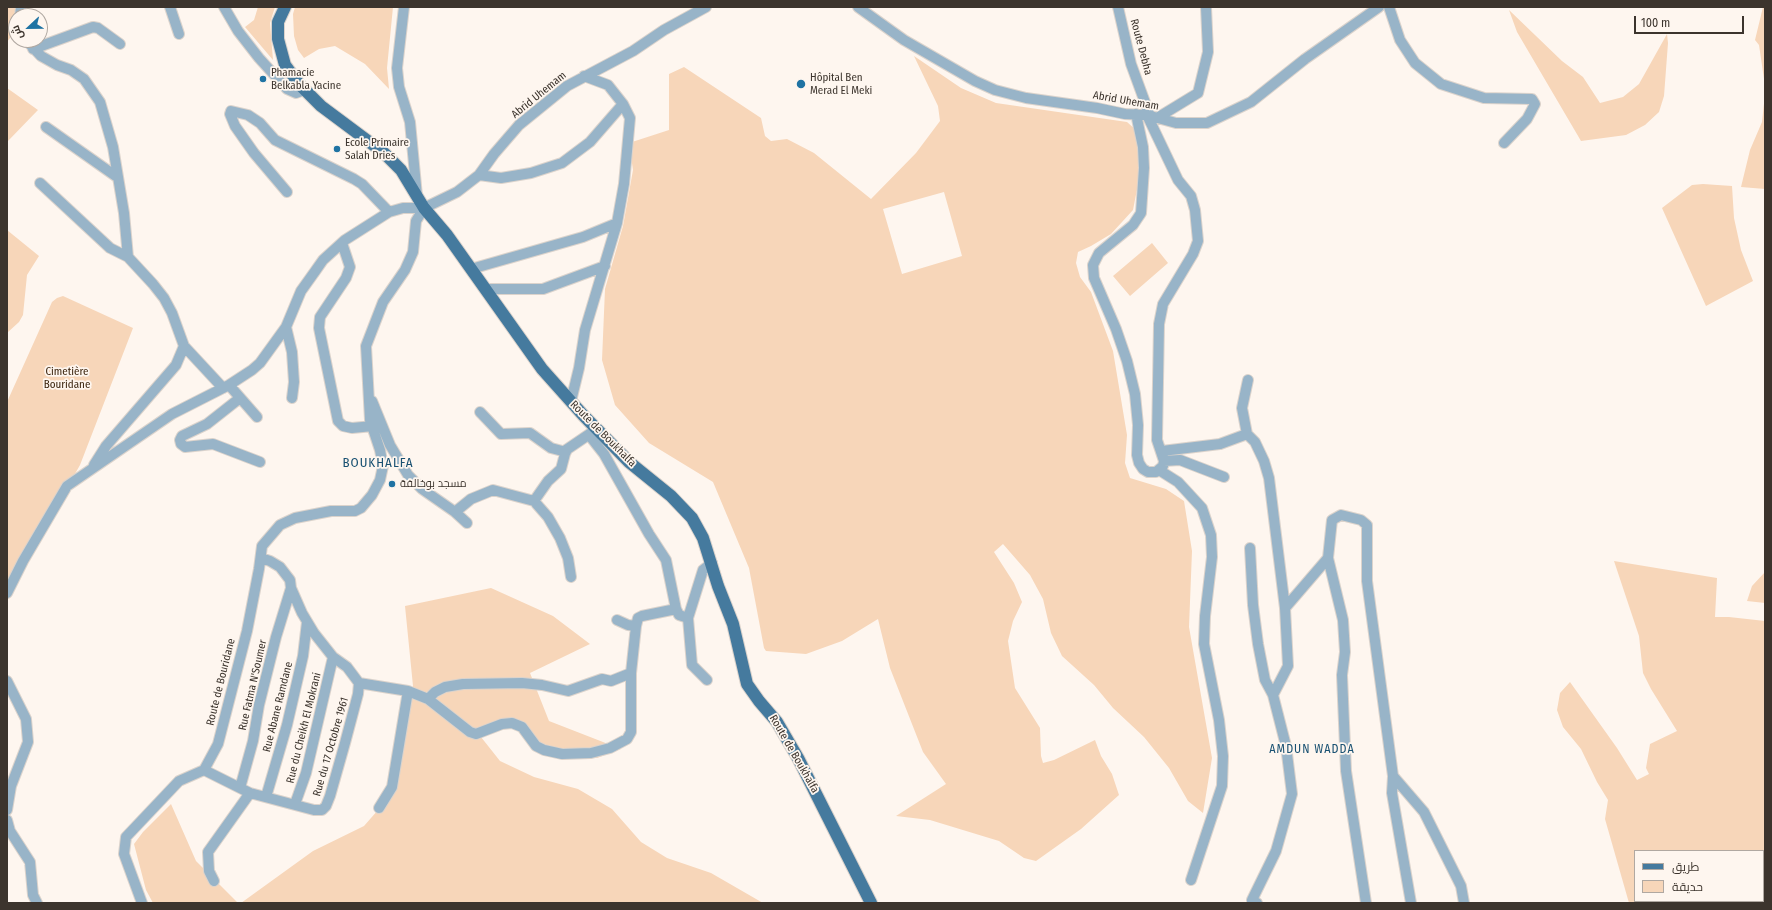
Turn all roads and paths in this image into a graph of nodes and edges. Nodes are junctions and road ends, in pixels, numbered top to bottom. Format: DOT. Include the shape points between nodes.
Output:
graph roads {
  1 [pos="170,7"];
  2 [pos="224,7"];
  3 [pos="285,7"];
  4 [pos="404,7"];
  5 [pos="706,7"];
  6 [pos="858,7"];
  7 [pos="1118,7"];
  8 [pos="1206,7"];
  9 [pos="1390,7"];
  10 [pos="1375,8"];
  11 [pos="179,34"];
  12 [pos="48,43"];
  13 [pos="120,44"];
  14 [pos="33,48"];
  15 [pos="584,76"];
  16 [pos="304,90"];
  17 [pos="623,104"];
  18 [pos="1136,114"];
  19 [pos="1151,116"];
  20 [pos="46,127"];
  21 [pos="1504,143"];
  22 [pos="479,175"];
  23 [pos="117,177"];
  24 [pos="40,183"];
  25 [pos="287,192"];
  26 [pos="420,203"];
  27 [pos="389,212"];
  28 [pos="617,223"];
  29 [pos="342,243"];
  30 [pos="128,258"];
  31 [pos="605,266"];
  32 [pos="471,268"];
  33 [pos="486,289"];
  34 [pos="286,327"];
  35 [pos="184,346"];
  36 [pos="1248,380"];
  37 [pos="226,387"];
  38 [pos="369,394"];
  39 [pos="240,398"];
  40 [pos="292,398"];
  41 [pos="571,401"];
  42 [pos="480,412"];
  43 [pos="257,417"];
  44 [pos="373,426"];
  45 [pos="593,432"];
  46 [pos="1247,434"];
  47 [pos="566,452"];
  48 [pos="1162,461"];
  49 [pos="260,462"];
  50 [pos="90,470"];
  51 [pos="1224,477"];
  52 [pos="534,501"];
  53 [pos="455,512"];
  54 [pos="467,523"];
  55 [pos="1250,548"];
  56 [pos="261,558"];
  57 [pos="1328,558"];
  58 [pos="712,563"];
  59 [pos="571,577"];
  60 [pos="291,588"];
  61 [pos="7,593"];
  62 [pos="1285,608"];
  63 [pos="676,610"];
  64 [pos="688,618"];
  65 [pos="618,620"];
  66 [pos="307,622"];
  67 [pos="636,626"];
  68 [pos="333,656"];
  69 [pos="630,673"];
  70 [pos="7,680"];
  71 [pos="707,680"];
  72 [pos="359,683"];
  73 [pos="408,691"];
  74 [pos="1273,695"];
  75 [pos="428,699"];
  76 [pos="204,770"];
  77 [pos="1393,776"];
  78 [pos="240,788"];
  79 [pos="250,793"];
  80 [pos="266,797"];
  81 [pos="295,804"];
  82 [pos="379,808"];
  83 [pos="7,810"];
  84 [pos="7,820"];
  85 [pos="1191,880"];
  86 [pos="214,881"];
  87 [pos="37,903"];
  88 [pos="142,903"];
  89 [pos="871,903"];
  90 [pos="1257,903"];
  91 [pos="1366,903"];
  92 [pos="1411,903"];
  93 [pos="1464,903"];
  1 -- 11 [label="street"];
  2 -- 16 [label="street" via="251,47 287,89 296,93"];
  3 -- 16 [label="main road, Route de Boukhalfa" via="278,22 280,46 286,65"];
  4 -- 26 [label="street" via="397,68 399,87 410,122"];
  5 -- 15 [label="street, Abrid Uhemam" via="680,20 633,51"];
  6 -- 18 [label="street, Abrid Uhemam" via="904,40 994,90 1026,98"];
  7 -- 19 [label="street, Route Debha" via="1131,64"];
  8 -- 19 [label="street" via="1208,52 1198,94"];
  9 -- 21 [label="street" via="1400,40 1415,63 1441,84 1484,98 1532,99 1535,104 1527,119"];
  10 -- 19 [label="street, Abrid Uhemam" via="1252,102 1207,122 1176,123"];
  12 -- 13 [label="street" via="93,27"];
  14 -- 23 [label="street" via="41,56 84,79 100,102 113,147"];
  15 -- 17 [label="street" via="608,85"];
  15 -- 22 [label="street, Abrid Uhemam" via="567,86 519,125"];
  16 -- 26 [label="main road, Route de Boukhalfa" via="391,160 408,180"];
  17 -- 22 [label="street" via="590,142 562,163 531,173 501,178"];
  17 -- 28 [label="street" via="630,118 624,184"];
  18 -- 19 [label="street, Abrid Uhemam"];
  18 -- 48 [label="street" via="1143,147 1141,213 1133,225 1099,253 1093,265 1094,278 1116,329 1135,394 1138,463 1148,472"];
  19 -- 48 [label="street, Route Debha" via="1178,180 1191,196 1198,241 1163,304 1159,324 1157,440"];
  20 -- 23 [label="street"];
  22 -- 26 [label="street, Abrid Uhemam" via="444,199"];
  23 -- 30 [label="street" via="124,213"];
  24 -- 30 [label="street" via="110,248"];
  25 -- 27 [label="street" via="235,126 231,111 248,115 260,123 275,140 362,184"];
  26 -- 27 [label="street"];
  26 -- 32 [label="main road, Route de Boukhalfa"];
  26 -- 38 [label="street" via="413,252 405,270 383,302 366,346"];
  27 -- 29 [label="street"];
  28 -- 31 [label="street"];
  28 -- 32 [label="street" via="583,237"];
  29 -- 34 [label="street" via="323,260 301,291"];
  29 -- 44 [label="street" via="350,267 346,278 320,317 319,328 338,421 343,426 352,428"];
  30 -- 35 [label="street" via="164,298"];
  31 -- 33 [label="street" via="542,289"];
  31 -- 41 [label="street" via="585,330"];
  32 -- 33 [label="main road, Route de Boukhalfa"];
  33 -- 41 [label="main road, Route de Boukhalfa" via="542,369"];
  34 -- 37 [label="street" via="260,363"];
  34 -- 40 [label="street" via="292,352"];
  35 -- 37 [label="street"];
  35 -- 50 [label="street" via="176,365 106,446"];
  36 -- 46 [label="street" via="1242,408"];
  37 -- 39 [label="street"];
  37 -- 50 [label="street" via="172,414"];
  38 -- 44 [label="street"];
  38 -- 53 [label="street" via="390,445 408,475 439,502"];
  39 -- 43 [label="street"];
  39 -- 49 [label="street" via="207,424 182,436 181,444 185,447 213,444"];
  41 -- 45 [label="main road, Route de Boukhalfa"];
  42 -- 47 [label="street" via="501,434 530,433 551,448"];
  44 -- 56 [label="street, Route de Bouridane" via="383,466 380,480 361,508 349,512 319,512 280,525 262,546"];
  45 -- 47 [label="street"];
  45 -- 58 [label="main road, Route de Boukhalfa" via="686,511 698,528"];
  45 -- 63 [label="street" via="666,560"];
  46 -- 48 [label="street"];
  46 -- 62 [label="street" via="1255,442 1269,478"];
  47 -- 52 [label="street" via="561,469"];
  48 -- 51 [label="street" via="1180,460"];
  48 -- 85 [label="street" via="1202,508 1212,557 1204,616 1204,644 1219,720 1223,756 1222,786"];
  50 -- 61 [label="street" via="67,486"];
  52 -- 53 [label="street" via="493,490 471,499"];
  52 -- 59 [label="street" via="548,517 560,538 568,558"];
  53 -- 54 [label="street"];
  55 -- 74 [label="street" via="1258,644 1264,680"];
  56 -- 60 [label="street" via="280,567 290,580"];
  56 -- 76 [label="street, Route de Bouridane" via="247,631 222,730"];
  57 -- 62 [label="street"];
  57 -- 77 [label="street" via="1332,520 1335,517 1341,515 1361,520 1367,525 1367,581"];
  57 -- 91 [label="street" via="1343,620 1345,652 1342,675 1346,771"];
  58 -- 64 [label="street" via="703,570"];
  58 -- 89 [label="main road, Route de Boukhalfa" via="733,624 747,684 777,722 798,758"];
  60 -- 66 [label="street"];
  60 -- 78 [label="street, Rue Fatma N'Soumer" via="276,636"];
  62 -- 74 [label="street" via="1288,666"];
  63 -- 64 [label="street" via="679,615"];
  63 -- 67 [label="street" via="642,616 638,618"];
  64 -- 71 [label="street" via="692,665"];
  65 -- 67 [label="street"];
  66 -- 68 [label="street"];
  66 -- 80 [label="street, Rue Abane Ramdane" via="303,656 291,710"];
  67 -- 69 [label="street"];
  68 -- 72 [label="street"];
  68 -- 81 [label="street, Rue du Cheikh El Mokrani" via="306,773"];
  69 -- 75 [label="street" via="611,681 602,679 568,691 522,683 463,684 435,692"];
  69 -- 75 [label="street" via="631,732 627,739 610,748 591,753 562,754 544,750 536,746 522,728 512,723 476,734"];
  70 -- 83 [label="street" via="26,719 28,742 11,786"];
  72 -- 73 [label="street"];
  72 -- 81 [label="street, Rue du 17 Octobre 1961" via="345,743 326,806 322,810 314,810"];
  73 -- 75 [label="street"];
  73 -- 82 [label="street" via="392,787"];
  74 -- 90 [label="street" via="1286,746 1292,794 1276,851 1252,900"];
  76 -- 78 [label="street, Rue du 17 Octobre 1961"];
  76 -- 88 [label="street" via="179,781 126,837 124,854"];
  77 -- 92 [label="street" via="1392,793"];
  77 -- 93 [label="street" via="1424,812 1461,886"];
  78 -- 79 [label="street, Rue du 17 Octobre 1961"];
  79 -- 80 [label="street, Rue du 17 Octobre 1961"];
  79 -- 86 [label="street" via="208,852 209,871"];
  80 -- 81 [label="street, Rue du 17 Octobre 1961"];
  84 -- 87 [label="street" via="10,831 30,862 33,895"];
}
